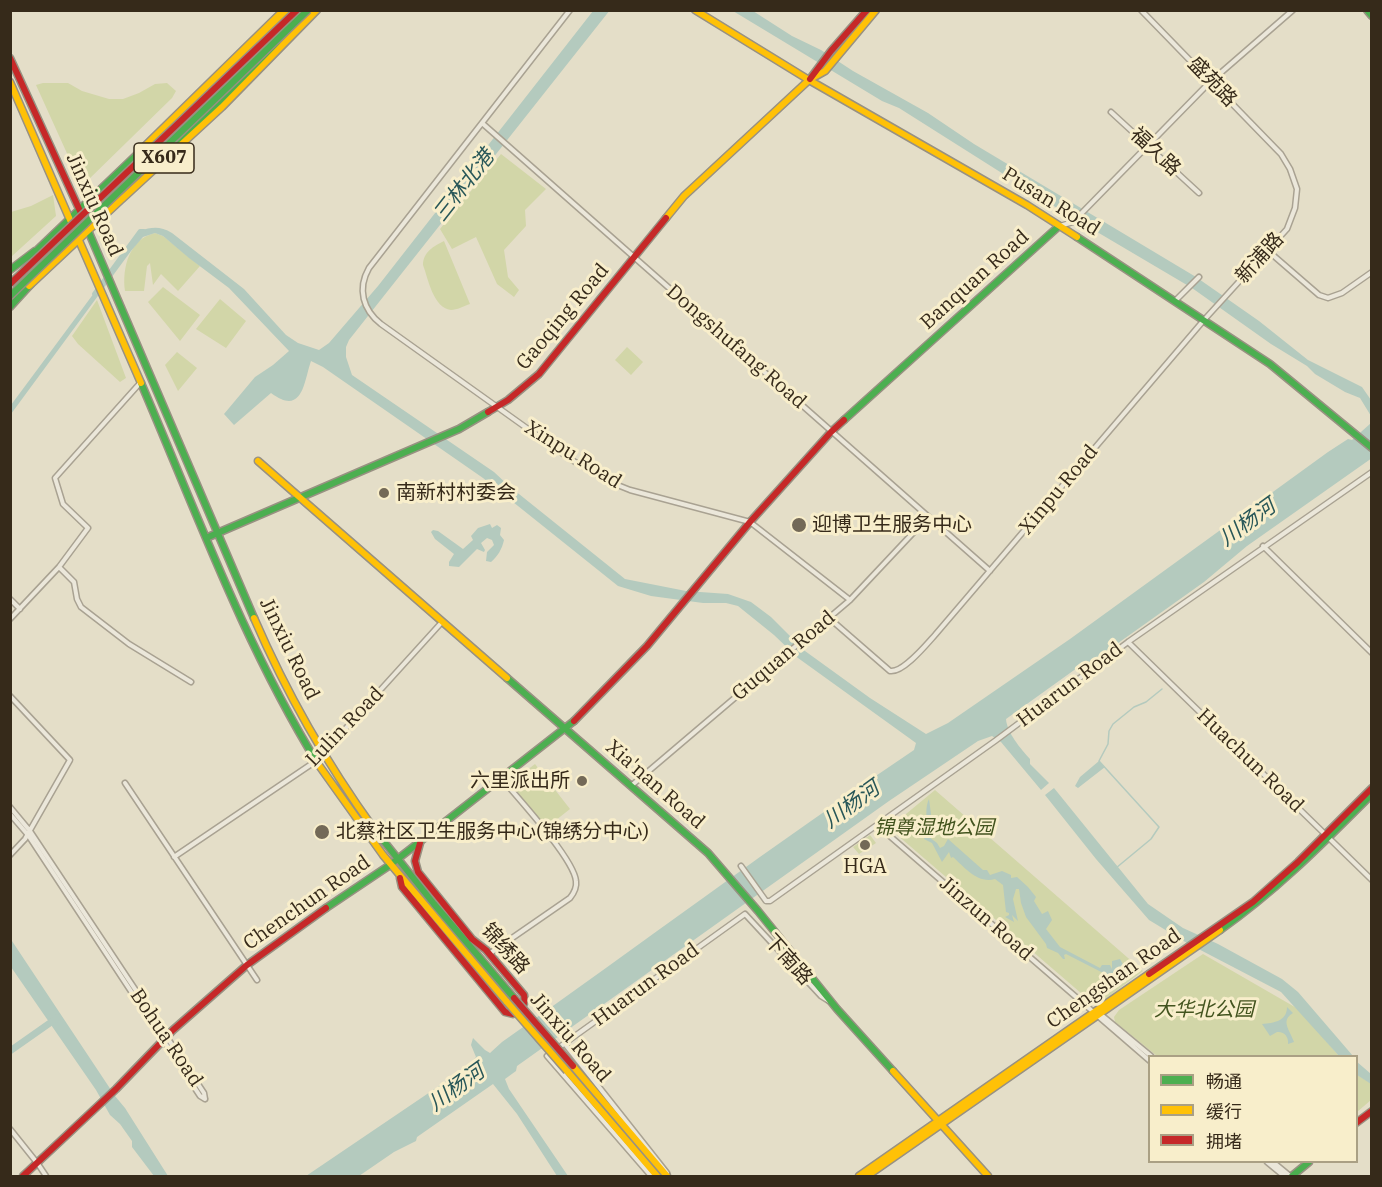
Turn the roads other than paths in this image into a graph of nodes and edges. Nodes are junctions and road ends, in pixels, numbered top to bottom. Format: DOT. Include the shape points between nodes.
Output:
graph roads {
  1 [pos="284,10"];
  2 [pos="289,10"];
  3 [pos="297,10"];
  4 [pos="308,10"];
  5 [pos="316,10"];
  6 [pos="570,10"];
  7 [pos="695,10"];
  8 [pos="867,10"];
  9 [pos="876,10"];
  10 [pos="1141,10"];
  11 [pos="1293,10"];
  12 [pos="1366,10"];
  13 [pos="1371,17"];
  14 [pos="10,58"];
  15 [pos="809,80"];
  16 [pos="1212,81"];
  17 [pos="10,82"];
  18 [pos="1111,112"];
  19 [pos="482,123"];
  20 [pos="1148,146"];
  21 [pos="144,147"];
  22 [pos="1281,154"];
  23 [pos="1198,193"];
  24 [pos="122,199"];
  25 [pos="79,209"];
  26 [pos="71,217"];
  27 [pos="1059,226"];
  28 [pos="88,230"];
  29 [pos="80,238"];
  30 [pos="1267,250"];
  31 [pos="633,257"];
  32 [pos="10,270"];
  33 [pos="1371,272"];
  34 [pos="1199,277"];
  35 [pos="10,284"];
  36 [pos="10,296"];
  37 [pos="1175,300"];
  38 [pos="10,305"];
  39 [pos="1204,320"];
  40 [pos="141,382"];
  41 [pos="498,407"];
  42 [pos="831,432"];
  43 [pos="1371,448"];
  44 [pos="258,460"];
  45 [pos="1371,472"];
  46 [pos="301,497"];
  47 [pos="928,517"];
  48 [pos="750,522"];
  49 [pos="218,533"];
  50 [pos="206,538"];
  51 [pos="1263,546"];
  52 [pos="59,567"];
  53 [pos="990,571"];
  54 [pos="694,590"];
  55 [pos="10,599"];
  56 [pos="850,600"];
  57 [pos="20,609"];
  58 [pos="829,618"];
  59 [pos="10,619"];
  60 [pos="442,622"];
  61 [pos="1128,642"];
  62 [pos="1371,653"];
  63 [pos="191,682"];
  64 [pos="10,696"];
  65 [pos="565,729"];
  66 [pos="324,754"];
  67 [pos="316,761"];
  68 [pos="501,778"];
  69 [pos="125,783"];
  70 [pos="631,787"];
  71 [pos="1371,788"];
  72 [pos="1371,794"];
  73 [pos="10,807"];
  74 [pos="10,814"];
  75 [pos="877,825"];
  76 [pos="29,833"];
  77 [pos="1327,837"];
  78 [pos="421,842"];
  79 [pos="10,855"];
  80 [pos="174,857"];
  81 [pos="398,860"];
  82 [pos="390,865"];
  83 [pos="741,866"];
  84 [pos="398,875"];
  85 [pos="1371,880"];
  86 [pos="745,914"];
  87 [pos="489,954"];
  88 [pos="247,965"];
  89 [pos="257,980"];
  90 [pos="833,1004"];
  91 [pos="1098,1014"];
  92 [pos="164,1039"];
  93 [pos="565,1044"];
  94 [pos="1149,1055"];
  95 [pos="1148,1060"];
  96 [pos="570,1069"];
  97 [pos="1371,1111"];
  98 [pos="1358,1121"];
  99 [pos="940,1122"];
  100 [pos="10,1130"];
  101 [pos="1269,1163"];
  102 [pos="1275,1163"];
  103 [pos="1307,1163"];
  104 [pos="38,1164"];
  105 [pos="23,1176"];
  106 [pos="46,1176"];
  107 [pos="651,1176"];
  108 [pos="657,1176"];
  109 [pos="668,1176"];
  110 [pos="859,1176"];
  111 [pos="867,1176"];
  112 [pos="988,1176"];
  113 [pos="1284,1176"];
  114 [pos="1291,1176"];
  1 -- 21 [label="main road"];
  2 -- 21 [label="main road, X607"];
  3 -- 35 [label="main road, bridge"];
  4 -- 36 [label="main road, bridge"];
  5 -- 24 [label="main road, X607"];
  5 -- 24 [label="main road" via="162,165"];
  6 -- 19 [label="street"];
  7 -- 15 [label="main road, Pusan Road"];
  8 -- 15 [label="main road, Gaoqing Road"];
  9 -- 15 [label="main road" via="825,71"];
  10 -- 16 [label="street, 盛苑路"];
  11 -- 16 [label="street, Banquan Road"];
  12 -- 13 [label="main road"];
  14 -- 25 [label="main road, Jinxiu Road"];
  15 -- 27 [label="main road, Pusan Road"];
  15 -- 31 [label="main road, Gaoqing Road" via="684,196"];
  16 -- 20 [label="street, Banquan Road"];
  16 -- 22 [label="street, 盛苑路"];
  17 -- 26 [label="main road, Jinxiu Road"];
  18 -- 20 [label="street, 福久路"];
  19 -- 31 [label="street, Dongshufang Road"];
  19 -- 41 [label="street, Xinpu Road" via="369,268 363,284 364,301 371,315"];
  20 -- 23 [label="street, 福久路"];
  20 -- 27 [label="street, Banquan Road" via="1077,219"];
  21 -- 25 [label="main road, X607"];
  22 -- 30 [label="street, 新浦路" via="1296,189 1295,208 1287,229"];
  24 -- 28 [label="main road, X607"];
  25 -- 26 [label="main road, X607"];
  25 -- 28 [label="main road, Jinxiu Road"];
  26 -- 29 [label="main road, Jinxiu Road"];
  26 -- 32 [label="main road, X607"];
  27 -- 37 [label="main road, Pusan Road"];
  27 -- 42 [label="main road, Banquan Road"];
  28 -- 29 [label="main road, X607"];
  28 -- 49 [label="main road, Jinxiu Road"];
  29 -- 38 [label="main road, X607"];
  29 -- 40 [label="main road, Jinxiu Road"];
  30 -- 33 [label="street" via="1319,295 1328,298"];
  30 -- 39 [label="street, 新浦路"];
  31 -- 41 [label="main road, Gaoqing Road" via="549,363"];
  31 -- 42 [label="street, Dongshufang Road"];
  34 -- 37 [label="street"];
  37 -- 39 [label="main road, Pusan Road"];
  39 -- 43 [label="main road, Pusan Road" via="1270,364"];
  39 -- 53 [label="street, Xinpu Road"];
  40 -- 50 [label="main road, Jinxiu Road"];
  40 -- 52 [label="street" via="56,477 63,504 88,528"];
  41 -- 46 [label="main road, Gaoqing Road"];
  41 -- 48 [label="street, Xinpu Road" via="570,459 610,482"];
  42 -- 47 [label="street, Dongshufang Road"];
  42 -- 48 [label="main road, Banquan Road"];
  44 -- 46 [label="main road, Xia'nan Road"];
  45 -- 51 [label="street, Huarun Road"];
  46 -- 49 [label="main road, Gaoqing Road"];
  46 -- 60 [label="main road, Xia'nan Road"];
  47 -- 53 [label="street, Dongshufang Road"];
  47 -- 56 [label="street, Guquan Road"];
  48 -- 54 [label="main road, Banquan Road"];
  48 -- 56 [label="street, Xinpu Road"];
  49 -- 50 [label="main road, Gaoqing Road"];
  49 -- 66 [label="main road, Jinxiu Road" via="268,649"];
  50 -- 67 [label="main road, Jinxiu Road" via="257,652"];
  51 -- 61 [label="street, Huarun Road"];
  51 -- 62 [label="street"];
  52 -- 57 [label="street"];
  52 -- 63 [label="street" via="74,582 81,607 129,644"];
  53 -- 58 [label="street, Xinpu Road" via="930,641 897,671 890,671"];
  54 -- 65 [label="main road, Chenchun Road" via="614,681"];
  55 -- 57 [label="street"];
  56 -- 58 [label="street, Guquan Road"];
  57 -- 59 [label="street"];
  58 -- 70 [label="street, Guquan Road"];
  60 -- 65 [label="main road, Xia'nan Road"];
  60 -- 66 [label="street, Lulin Road"];
  61 -- 75 [label="street, Huarun Road"];
  61 -- 77 [label="street, Huachun Road"];
  64 -- 76 [label="street" via="70,760"];
  65 -- 68 [label="main road, Chenchun Road"];
  65 -- 70 [label="main road, Xia'nan Road"];
  66 -- 67 [label="street, Lulin Road"];
  66 -- 81 [label="main road, Jinxiu Road"];
  67 -- 80 [label="street, Lulin Road"];
  67 -- 82 [label="main road, Jinxiu Road"];
  68 -- 78 [label="main road, Chenchun Road"];
  68 -- 87 [label="street" via="556,845 577,884 570,898"];
  69 -- 80 [label="street"];
  70 -- 90 [label="main road, Xia'nan Road" via="719,864"];
  71 -- 77 [label="main road, Chengshan Road"];
  72 -- 77 [label="main road, Chengshan Road"];
  73 -- 76 [label="street"];
  74 -- 76 [label="street"];
  75 -- 83 [label="street, Huarun Road" via="770,901 766,901"];
  75 -- 91 [label="street, Jinzun Road"];
  76 -- 79 [label="street"];
  76 -- 92 [label="street, Bohua Road"];
  77 -- 85 [label="street, Huachun Road"];
  77 -- 91 [label="main road, Chengshan Road" via="1208,937"];
  78 -- 81 [label="main road, Chenchun Road"];
  78 -- 87 [label="main road, 锦绣路" via="414,866 472,939"];
  80 -- 88 [label="street"];
  81 -- 82 [label="main road, Chenchun Road"];
  81 -- 96 [label="main road, Jinxiu Road, bridge"];
  82 -- 84 [label="main road, Jinxiu Road"];
  82 -- 88 [label="main road, Chenchun Road"];
  84 -- 87 [label="main road, 锦绣路" via="402,887 506,1012 518,1012 524,1006 524,995"];
  84 -- 96 [label="main road, Jinxiu Road, bridge"];
  86 -- 90 [label="street, 下南路"];
  86 -- 93 [label="street, Huarun Road"];
  88 -- 89 [label="street"];
  88 -- 92 [label="main road, Chenchun Road"];
  90 -- 99 [label="main road, Xia'nan Road"];
  91 -- 94 [label="street, Jinzun Road"];
  91 -- 95 [label="street, Jinzun Road"];
  91 -- 99 [label="main road, Chengshan Road"];
  92 -- 92 [label="street, Bohua Road" via="200,1096 205,1099 204,1093"];
  92 -- 104 [label="main road, Chenchun Road"];
  93 -- 107 [label="street, Huarun Road" via="547,1056"];
  93 -- 109 [label="street"];
  96 -- 108 [label="main road, Jinxiu Road"];
  96 -- 109 [label="main road, Jinxiu Road"];
  97 -- 98 [label="main road"];
  99 -- 110 [label="main road, Chengshan Road"];
  99 -- 111 [label="main road, Chengshan Road"];
  99 -- 112 [label="main road, Xia'nan Road"];
  100 -- 104 [label="street"];
  101 -- 113 [label="street"];
  102 -- 114 [label="street"];
  103 -- 114 [label="main road"];
  104 -- 105 [label="main road, Chenchun Road"];
  104 -- 106 [label="street"];
}
